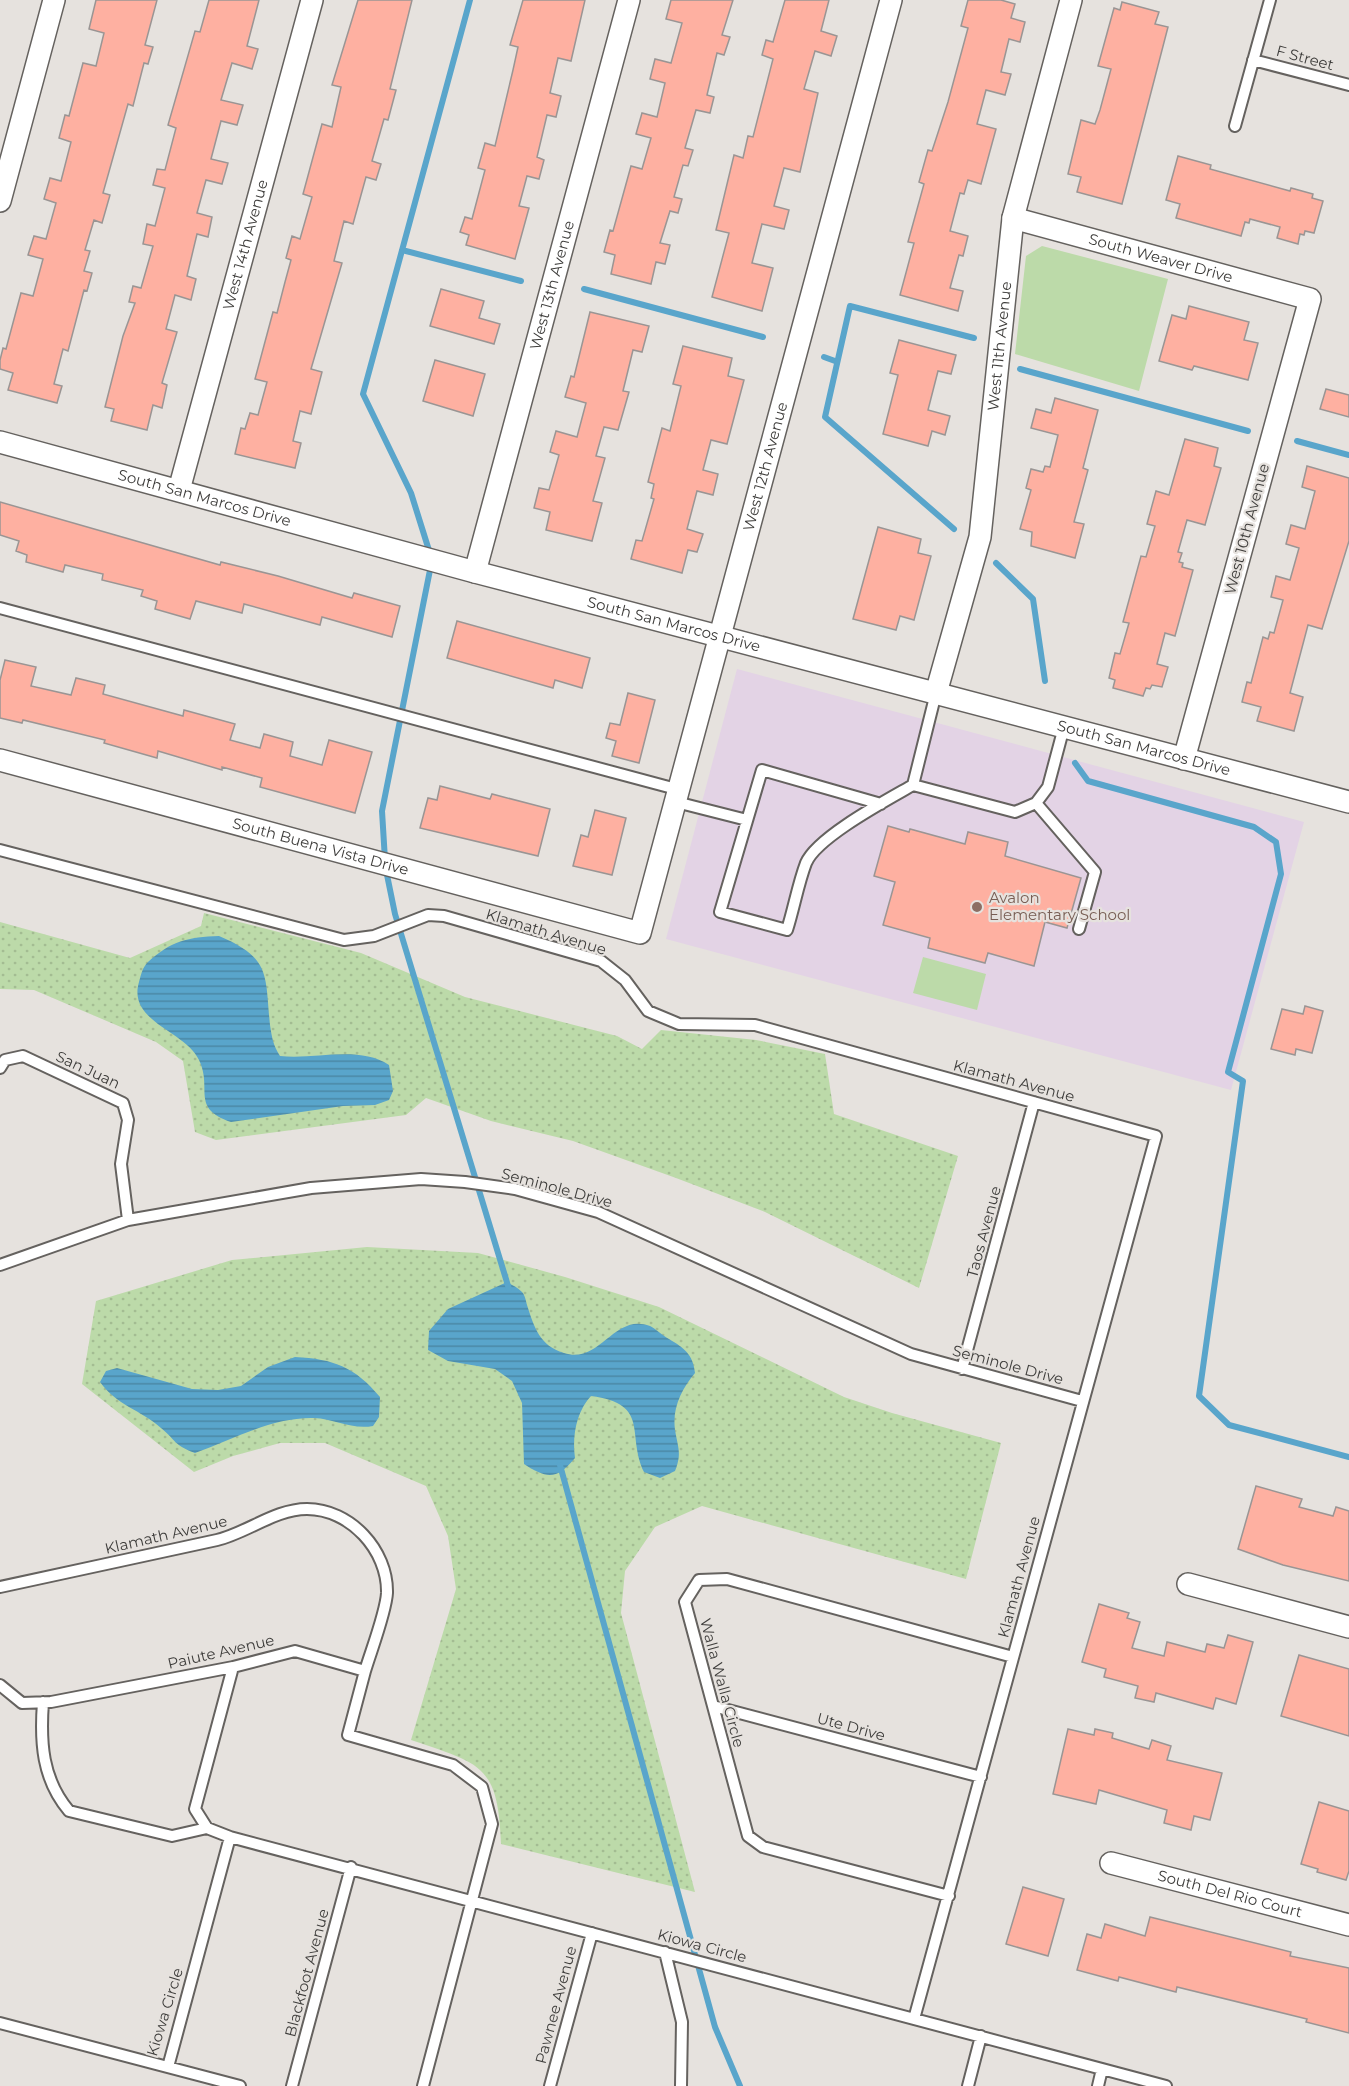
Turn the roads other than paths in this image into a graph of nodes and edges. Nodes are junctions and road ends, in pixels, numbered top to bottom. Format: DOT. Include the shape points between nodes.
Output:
graph roads {
  1 [pos="54,0"];
  2 [pos="312,0"];
  3 [pos="629,0"];
  4 [pos="891,0"];
  5 [pos="1071,0"];
  6 [pos="1270,0"];
  7 [pos="1253,60"];
  8 [pos="1349,85"];
  9 [pos="1234,126"];
  10 [pos="0,201"];
  11 [pos="1012,218"];
  12 [pos="1310,299"];
  13 [pos="0,442"];
  14 [pos="179,490"];
  15 [pos="475,572"];
  16 [pos="0,608"];
  17 [pos="722,636"];
  18 [pos="936,693"];
  19 [pos="1064,727"];
  20 [pos="1184,759"];
  21 [pos="0,760"];
  22 [pos="913,785"];
  23 [pos="678,796"];
  24 [pos="1349,802"];
  25 [pos="1036,803"];
  26 [pos="881,804"];
  27 [pos="747,820"];
  28 [pos="0,850"];
  29 [pos="1079,929"];
  30 [pos="640,933"];
  31 [pos="0,1068"];
  32 [pos="1034,1102"];
  33 [pos="128,1220"];
  34 [pos="0,1265"];
  35 [pos="962,1369"];
  36 [pos="1082,1401"];
  37 [pos="1188,1584"];
  38 [pos="0,1587"];
  39 [pos="1349,1627"];
  40 [pos="1013,1657"];
  41 [pos="233,1667"];
  42 [pos="365,1671"];
  43 [pos="0,1685"];
  44 [pos="43,1702"];
  45 [pos="713,1706"];
  46 [pos="981,1777"];
  47 [pos="207,1828"];
  48 [pos="230,1837"];
  49 [pos="1111,1863"];
  50 [pos="351,1868"];
  51 [pos="948,1896"];
  52 [pos="472,1901"];
  53 [pos="1349,1925"];
  54 [pos="592,1933"];
  55 [pos="665,1952"];
  56 [pos="914,2019"];
  57 [pos="0,2022"];
  58 [pos="981,2037"];
  59 [pos="168,2067"];
  60 [pos="1102,2069"];
  61 [pos="240,2086"];
  62 [pos="292,2086"];
  63 [pos="423,2086"];
  64 [pos="550,2086"];
  65 [pos="681,2086"];
  66 [pos="968,2086"];
  67 [pos="1098,2086"];
  68 [pos="1166,2086"];
  1 -- 10 [label="street"];
  2 -- 14 [label="street, West 14th Avenue"];
  3 -- 15 [label="street, West 13th Avenue"];
  4 -- 17 [label="street, West 12th Avenue"];
  5 -- 11 [label="street, West 11th Avenue"];
  6 -- 7 [label="lane"];
  7 -- 8 [label="lane, F Street"];
  7 -- 9 [label="lane"];
  11 -- 12 [label="street, South Weaver Drive"];
  11 -- 18 [label="street, West 11th Avenue" via="980,537"];
  12 -- 20 [label="street, West 10th Avenue"];
  13 -- 14 [label="street, South San Marcos Drive"];
  14 -- 15 [label="street, South San Marcos Drive"];
  15 -- 17 [label="street, South San Marcos Drive"];
  16 -- 23 [label="lane"];
  17 -- 18 [label="street, South San Marcos Drive"];
  17 -- 23 [label="street, West 12th Avenue"];
  18 -- 19 [label="street, South San Marcos Drive"];
  18 -- 22 [label="lane"];
  19 -- 20 [label="street, South San Marcos Drive"];
  19 -- 25 [label="lane" via="1048,787"];
  20 -- 24 [label="street, South San Marcos Drive"];
  21 -- 30 [label="street, South Buena Vista Drive"];
  22 -- 25 [label="lane" via="1015,812"];
  22 -- 26 [label="lane"];
  23 -- 27 [label="lane"];
  23 -- 30 [label="street, West 12th Avenue"];
  25 -- 29 [label="lane" via="1095,872"];
  26 -- 27 [label="lane" via="762,770"];
  26 -- 27 [label="lane" via="838,830 807,861 788,930 720,912"];
  28 -- 32 [label="lane, Klamath Avenue" via="344,940 374,936 428,915 444,916 601,961 625,980 648,1011 679,1024 755,1025"];
  31 -- 33 [label="lane, San Juan" via="5,1060 23,1056 123,1103 128,1120 121,1164"];
  32 -- 35 [label="lane, Taos Avenue"];
  32 -- 36 [label="lane, Klamath Avenue" via="1156,1136"];
  33 -- 34 [label="lane, Seminole Drive"];
  33 -- 35 [label="lane, Seminole Drive" via="310,1188 421,1179 497,1186 598,1212 911,1354"];
  35 -- 36 [label="lane, Seminole Drive"];
  36 -- 40 [label="lane, Klamath Avenue"];
  37 -- 39 [label="street"];
  38 -- 42 [label="lane, Klamath Avenue" via="230,1537 287,1513 307,1509 339,1516 363,1533 381,1561 387,1593"];
  40 -- 45 [label="lane, Walla Walla Circle" via="727,1579 699,1580 685,1602"];
  40 -- 46 [label="lane, Klamath Avenue"];
  41 -- 42 [label="lane, Paiute Avenue" via="295,1650"];
  41 -- 44 [label="lane, Paiute Avenue"];
  41 -- 47 [label="lane" via="195,1809"];
  42 -- 52 [label="lane" via="348,1735 453,1765 482,1787 492,1824"];
  43 -- 44 [label="lane, Paiute Avenue" via="22,1703"];
  44 -- 47 [label="lane" via="42,1749 48,1774 69,1810 172,1836"];
  45 -- 46 [label="lane, Ute Drive"];
  45 -- 51 [label="lane, Walla Walla Circle" via="748,1836 762,1847"];
  46 -- 51 [label="lane, Klamath Avenue"];
  47 -- 48 [label="lane, Kiowa Circle"];
  48 -- 50 [label="lane, Kiowa Circle"];
  48 -- 59 [label="lane, Kiowa Circle"];
  49 -- 53 [label="street, South Del Rio Court"];
  50 -- 52 [label="lane, Kiowa Circle"];
  50 -- 62 [label="lane, Blackfoot Avenue"];
  51 -- 56 [label="lane, Klamath Avenue"];
  52 -- 54 [label="lane, Kiowa Circle"];
  52 -- 63 [label="lane"];
  54 -- 55 [label="lane, Kiowa Circle"];
  54 -- 64 [label="lane, Pawnee Avenue"];
  55 -- 56 [label="lane, Kiowa Circle"];
  55 -- 65 [label="lane" via="682,2022"];
  56 -- 58 [label="lane, Kiowa Circle"];
  57 -- 59 [label="lane, Kiowa Circle"];
  58 -- 60 [label="lane, Kiowa Circle"];
  58 -- 66 [label="lane"];
  59 -- 61 [label="lane"];
  60 -- 67 [label="lane"];
  60 -- 68 [label="lane, Kiowa Circle"];
}
